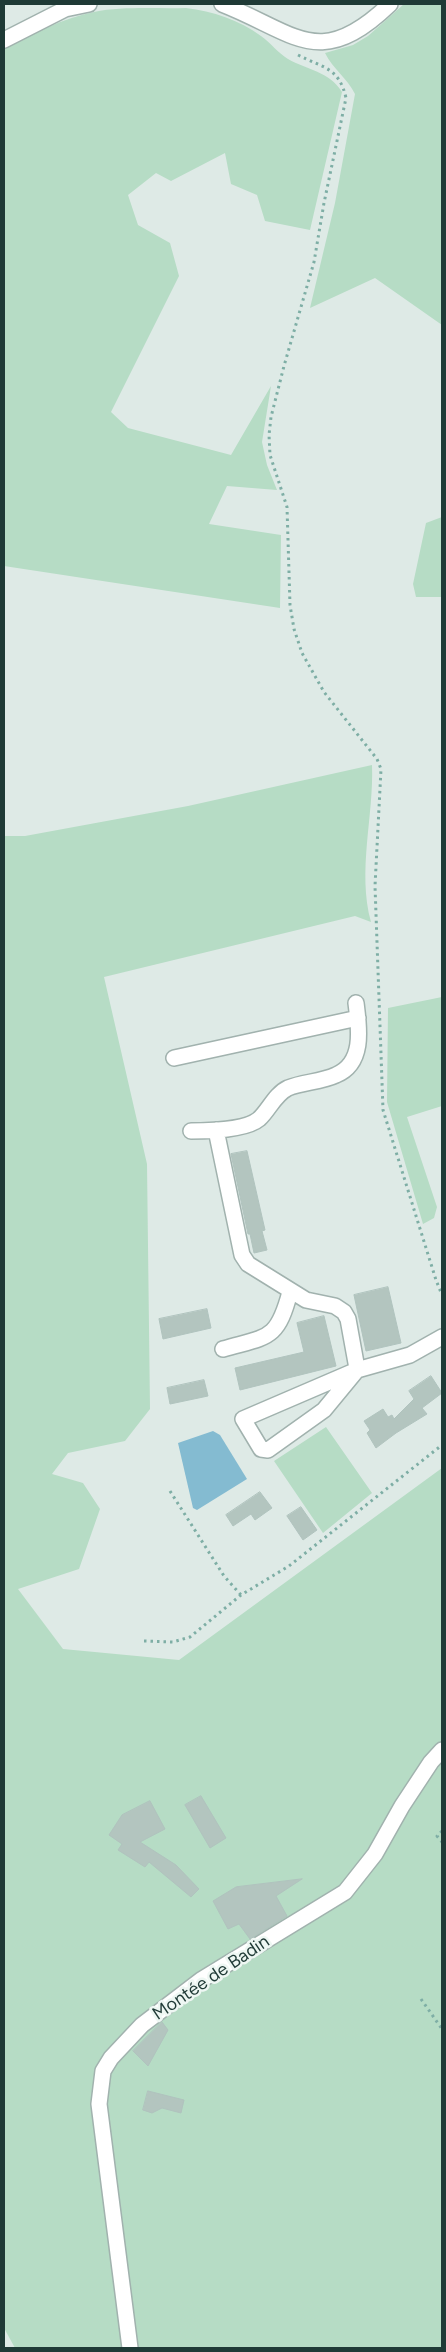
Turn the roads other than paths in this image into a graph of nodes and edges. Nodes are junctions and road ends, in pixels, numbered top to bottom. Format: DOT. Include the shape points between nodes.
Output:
graph roads {
  1 [pos="89,4"];
  2 [pos="222,4"];
  3 [pos="390,4"];
  4 [pos="4,40"];
  5 [pos="174,1058"];
  6 [pos="216,1130"];
  7 [pos="191,1131"];
  8 [pos="290,1292"];
  9 [pos="442,1337"];
  10 [pos="222,1350"];
  11 [pos="356,1366"];
  12 [pos="442,1750"];
  13 [pos="130,2348"];
  1 -- 4 [label="street" via="66,9"];
  2 -- 3 [label="street" via="304,41 332,41 362,28"];
  5 -- 6 [label="street" via="357,1010 360,1039 345,1070 288,1089 253,1122"];
  6 -- 7 [label="street"];
  6 -- 8 [label="street" via="242,1256 248,1264"];
  8 -- 10 [label="street" via="284,1316 268,1336"];
  8 -- 11 [label="street" via="306,1300 335,1306 344,1312"];
  9 -- 11 [label="street" via="398,1359"];
  11 -- 11 [label="street" via="243,1419 261,1448 268,1450 324,1410"];
  12 -- 13 [label="street, Montée de Badin" via="402,1806 370,1861 345,1892 201,1980 142,2025 103,2071 99,2104"];
}
